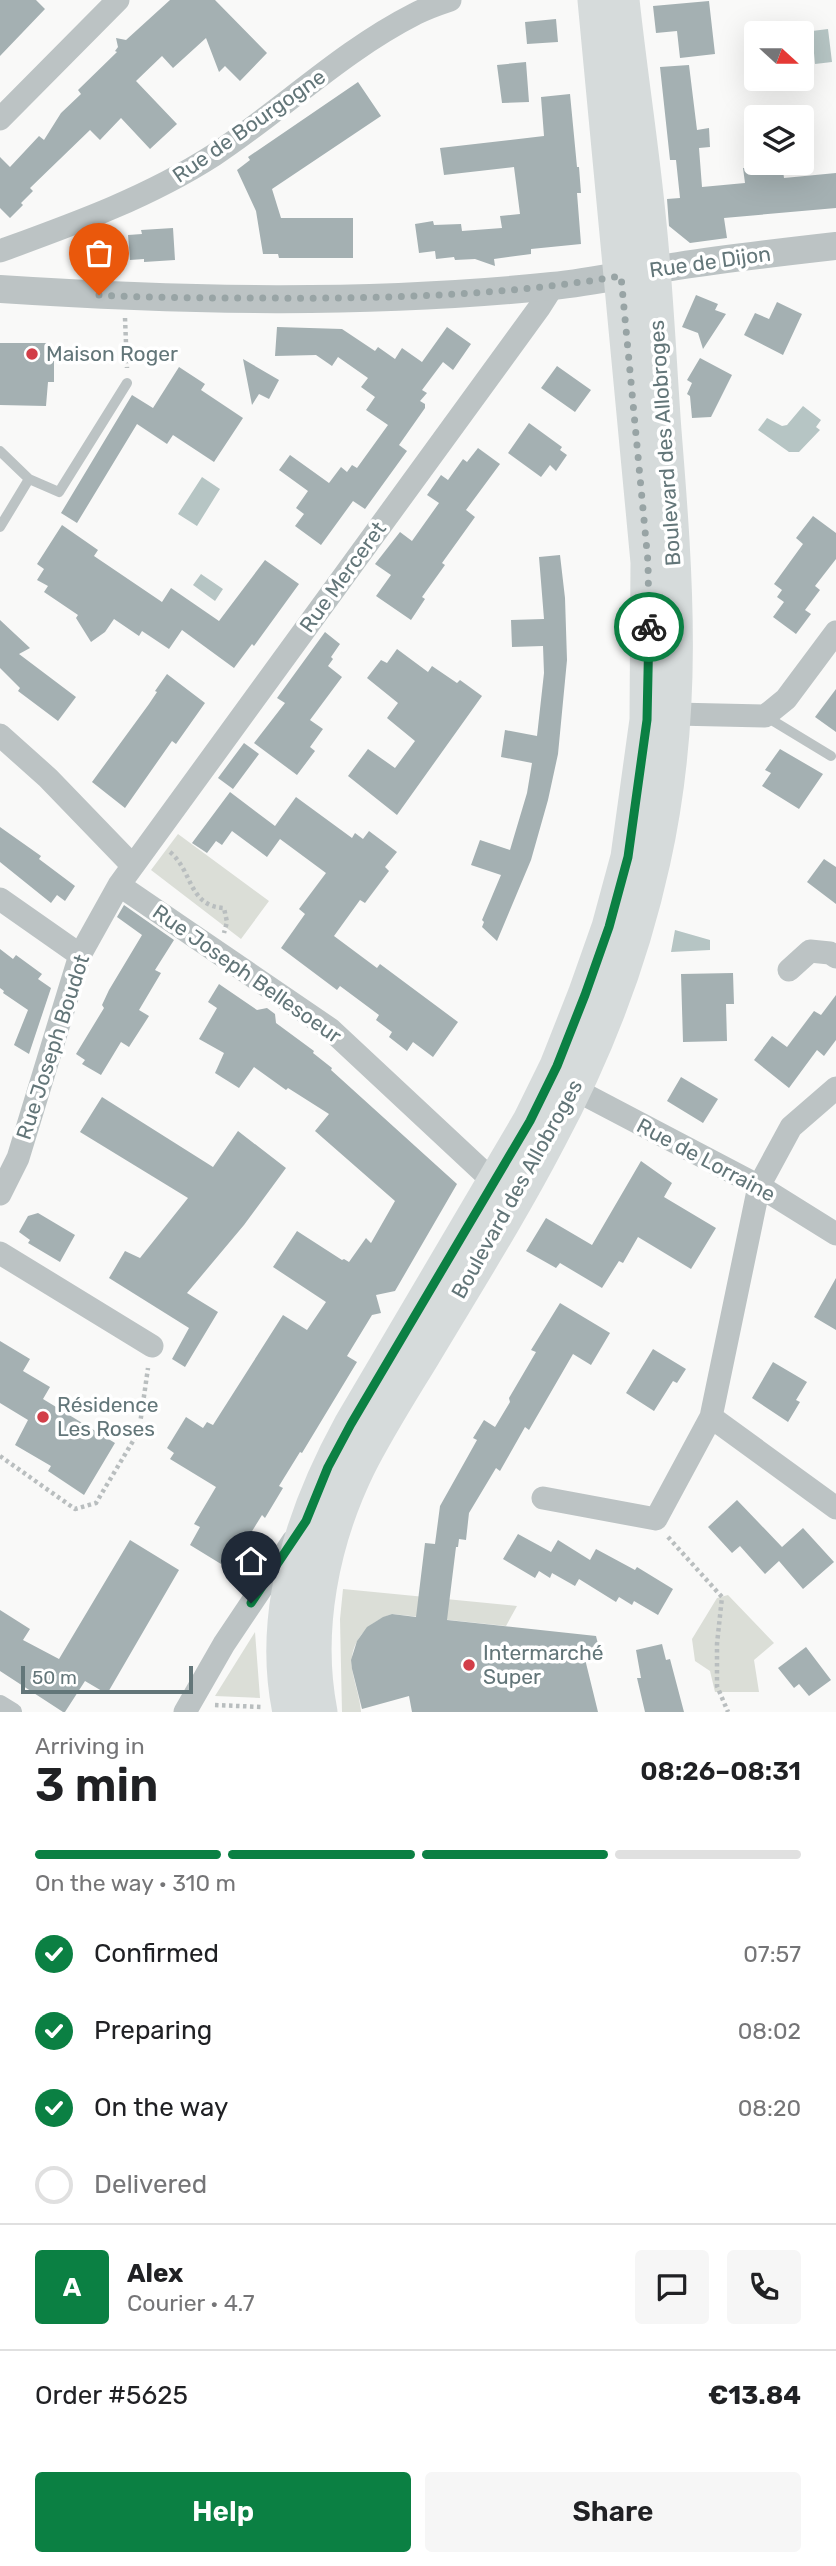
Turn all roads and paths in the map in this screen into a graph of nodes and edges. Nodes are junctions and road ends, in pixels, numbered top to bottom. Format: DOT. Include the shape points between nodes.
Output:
graph roads {
  1 [pos="118,0"];
  2 [pos="450,0"];
  3 [pos="594,0"];
  4 [pos="622,0"];
  5 [pos="0,119"];
  6 [pos="836,246"];
  7 [pos="0,251"];
  8 [pos="637,273"];
  9 [pos="553,286"];
  10 [pos="0,289"];
  11 [pos="124,297"];
  12 [pos="127,383"];
  13 [pos="0,451"];
  14 [pos="29,479"];
  15 [pos="0,527"];
  16 [pos="836,632"];
  17 [pos="675,714"];
  18 [pos="765,716"];
  19 [pos="0,735"];
  20 [pos="831,756"];
  21 [pos="153,838"];
  22 [pos="132,865"];
  23 [pos="119,885"];
  24 [pos="0,899"];
  25 [pos="215,949"];
  26 [pos="80,955"];
  27 [pos="836,957"];
  28 [pos="789,970"];
  29 [pos="836,1088"];
  30 [pos="574,1089"];
  31 [pos="9,1154"];
  32 [pos="495,1183"];
  33 [pos="759,1186"];
  34 [pos="0,1194"];
  35 [pos="836,1234"];
  36 [pos="0,1253"];
  37 [pos="152,1346"];
  38 [pos="712,1417"];
  39 [pos="0,1456"];
  40 [pos="543,1498"];
  41 [pos="836,1508"];
  42 [pos="656,1519"];
  43 [pos="306,1521"];
  44 [pos="286,1618"];
  45 [pos="224,1644"];
  46 [pos="0,1704"];
  47 [pos="187,1708"];
  48 [pos="300,1711"];
  49 [pos="13,1712"];
  50 [pos="729,1712"];
  1 -- 5 [label="street"];
  2 -- 7 [label="street, Rue de Bourgogne" via="415,13 352,52 171,181 118,207"];
  3 -- 8 [label="main road"];
  4 -- 8 [label="main road" via="641,148"];
  6 -- 8 [label="street, Rue de Dijon"];
  8 -- 9 [label="street, Rue de Dijon"];
  8 -- 17 [label="main road, Boulevard des Allobroges" via="674,560"];
  8 -- 32 [label="main road, Boulevard des Allobroges" via="648,562 647,720 639,792 628,857 585,995 552,1077"];
  9 -- 11 [label="street, Rue de Dijon" via="342,299"];
  9 -- 21 [label="street, Rue Merceret"];
  10 -- 11 [label="street, Rue de Dijon"];
  11 -- 12 [label="path"];
  12 -- 14 [label="lane" via="59,492"];
  13 -- 14 [label="lane"];
  14 -- 15 [label="lane"];
  16 -- 18 [label="street" via="786,699"];
  17 -- 18 [label="street"];
  17 -- 30 [label="main road, Boulevard des Allobroges" via="664,806 637,923 607,1012"];
  18 -- 20 [label="lane"];
  19 -- 22 [label="street"];
  21 -- 22 [label="street, Rue Merceret"];
  21 -- 25 [label="path" via="180,860 200,900 225,908 227,922"];
  22 -- 23 [label="street, Rue Joseph Boudot"];
  23 -- 25 [label="street, Rue Joseph Bellesoeur"];
  23 -- 26 [label="street, Rue Joseph Boudot"];
  24 -- 26 [label="street"];
  25 -- 32 [label="street, Rue Joseph Bellesoeur" via="330,1029"];
  26 -- 31 [label="street, Rue Joseph Boudot"];
  27 -- 28 [label="street" via="810,951"];
  29 -- 33 [label="street" via="791,1128"];
  30 -- 33 [label="street, Rue de Lorraine"];
  30 -- 48 [label="main road, Boulevard des Allobroges" via="526,1181 374,1437 345,1496 325,1558 315,1664"];
  31 -- 34 [label="street, Rue Joseph Boudot"];
  32 -- 43 [label="main road, Boulevard des Allobroges" via="351,1424"];
  33 -- 35 [label="street, Rue de Lorraine"];
  33 -- 38 [label="street"];
  36 -- 37 [label="street"];
  37 -- 39 [label="path" via="139,1431 96,1503 75,1509"];
  38 -- 41 [label="street"];
  38 -- 42 [label="street"];
  40 -- 42 [label="street"];
  42 -- 50 [label="path" via="670,1542 722,1597 717,1686"];
  43 -- 44 [label="main road, Boulevard des Allobroges"];
  43 -- 45 [label="street"];
  44 -- 45 [label="street" via="255,1618"];
  44 -- 48 [label="main road, Boulevard des Allobroges" via="285,1677"];
  45 -- 47 [label="street"];
  46 -- 49 [label="street"];
  47 -- 48 [label="path"];
}
